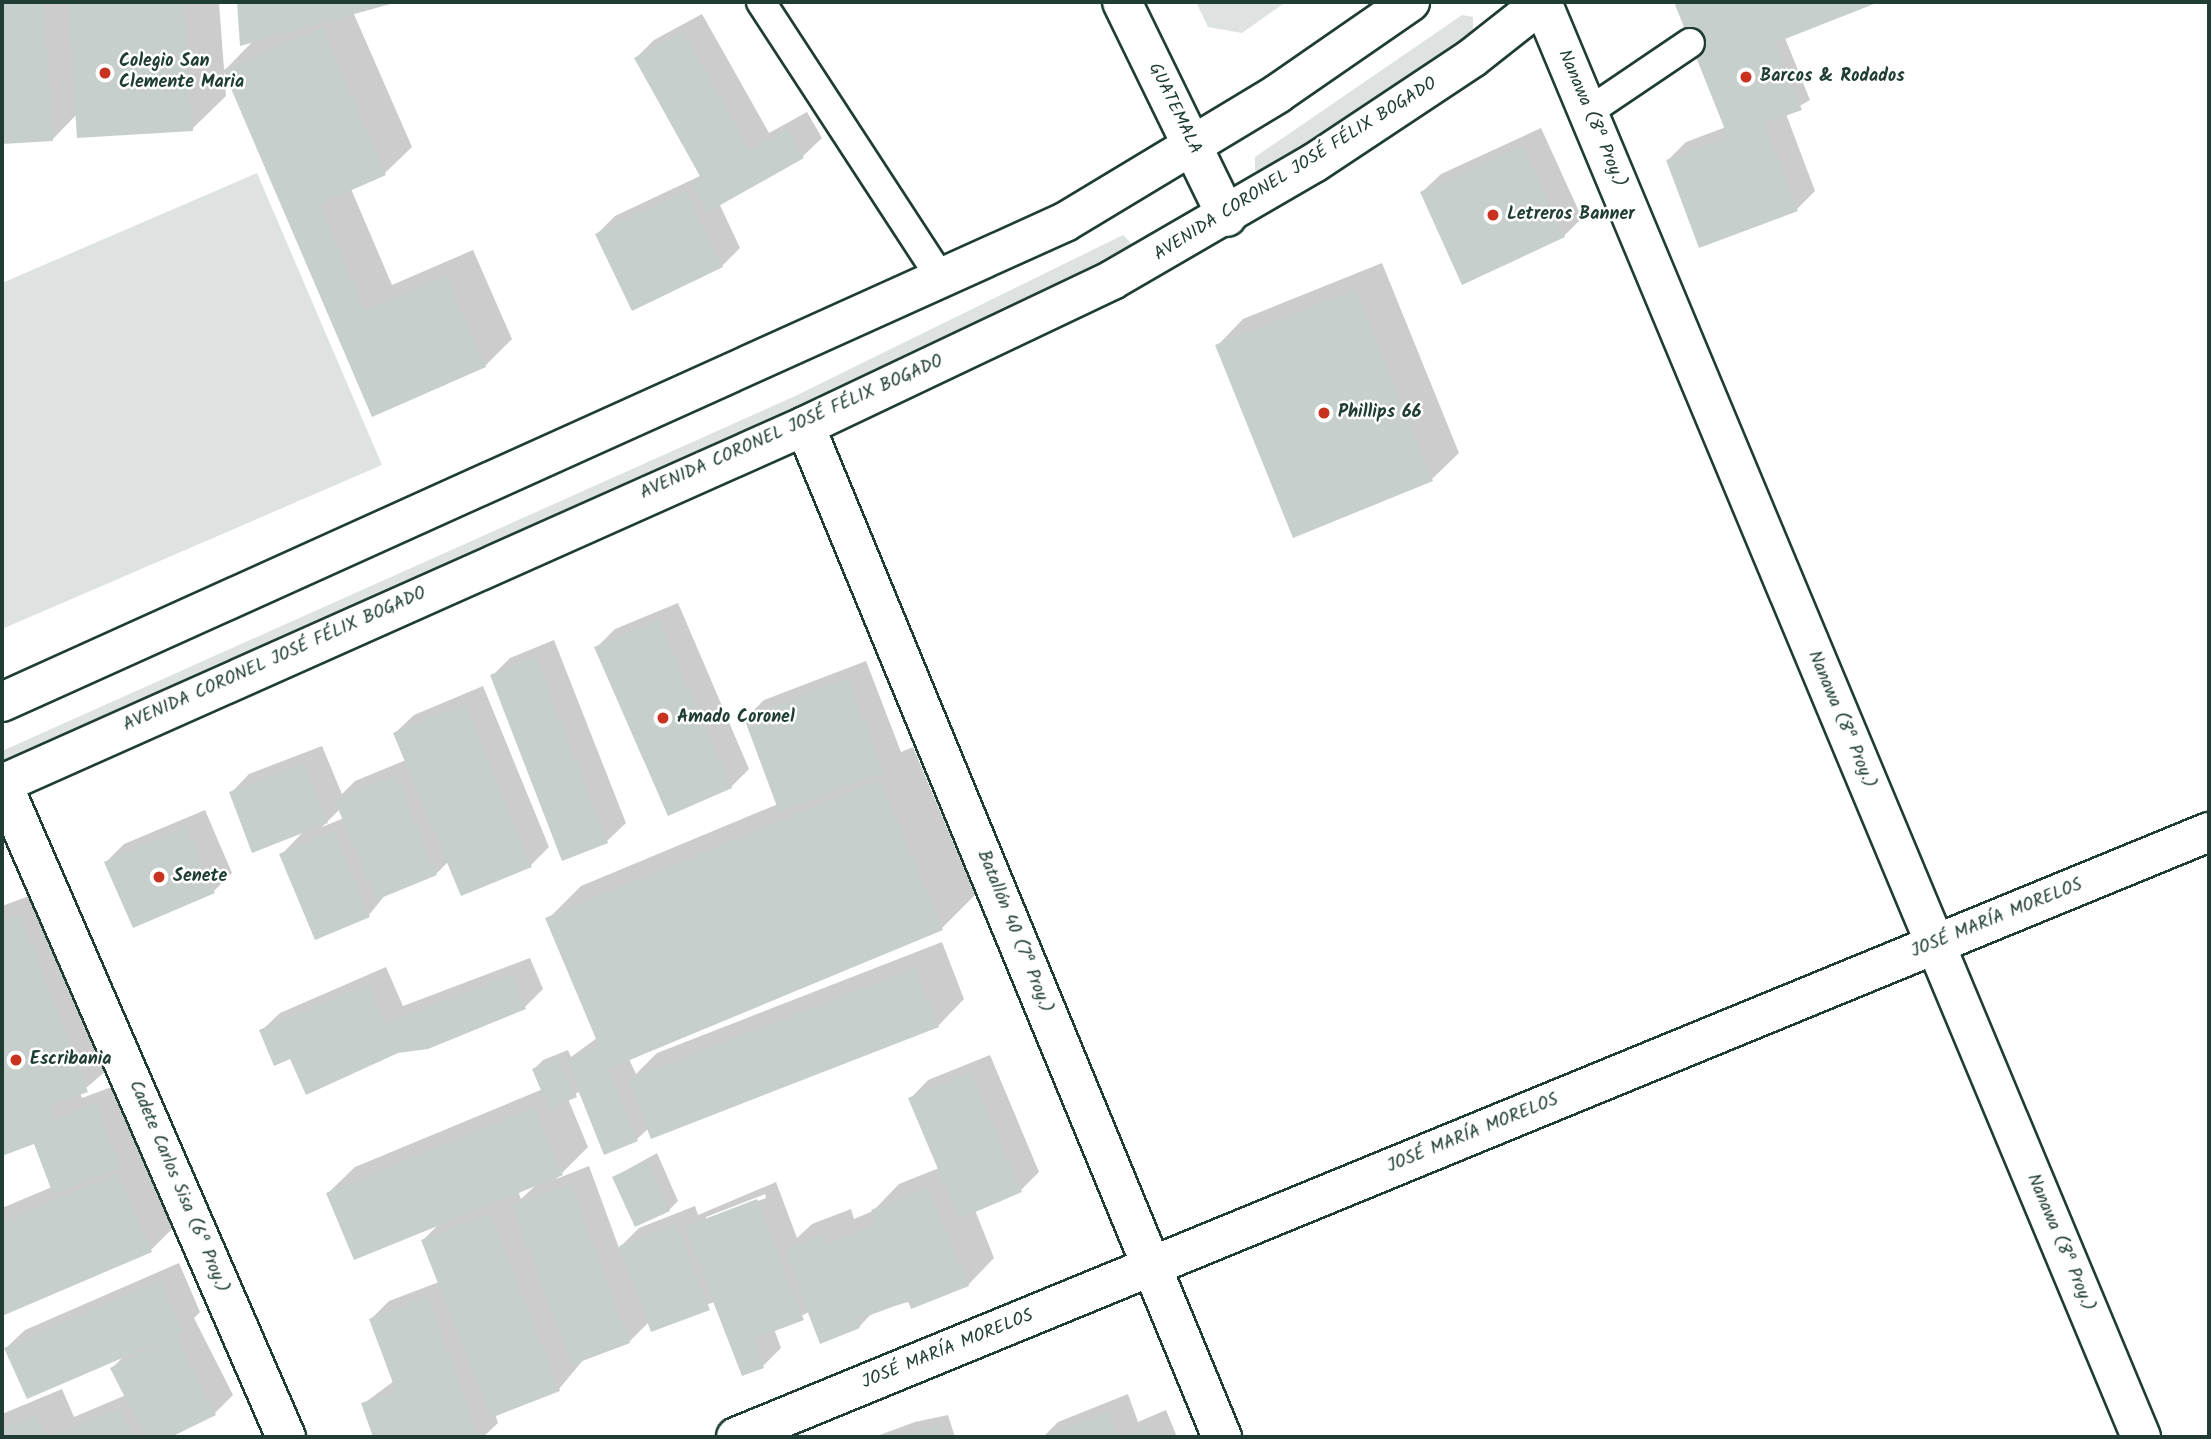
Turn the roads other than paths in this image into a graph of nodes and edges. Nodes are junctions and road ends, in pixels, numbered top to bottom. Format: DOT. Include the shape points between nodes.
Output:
graph roads {
  1 [pos="761,2"];
  2 [pos="1122,2"];
  3 [pos="1410,2"];
  4 [pos="1542,2"];
  5 [pos="1690,43"];
  6 [pos="1588,112"];
  7 [pos="1193,148"];
  8 [pos="1227,217"];
  9 [pos="942,280"];
  10 [pos="806,426"];
  11 [pos="2,702"];
  12 [pos="2,783"];
  13 [pos="2209,831"];
  14 [pos="1934,944"];
  15 [pos="1151,1266"];
  16 [pos="286,1437"];
  17 [pos="736,1437"];
  18 [pos="1222,1437"];
  19 [pos="2141,1437"];
  1 -- 9 [label="lane"];
  2 -- 7 [label="street, GUATEMALA"];
  3 -- 7 [label="street"];
  4 -- 6 [label="street, Nanawa (8ª Proy.)"];
  4 -- 8 [label="street, AVENIDA CORONEL JOSÉ FÉLIX BOGADO" via="1421,93"];
  5 -- 6 [label="lane"];
  6 -- 14 [label="street, Nanawa (8ª Proy.)"];
  7 -- 8 [label="street, GUATEMALA"];
  7 -- 9 [label="street" via="1065,222"];
  8 -- 10 [label="street, AVENIDA CORONEL JOSÉ FÉLIX BOGADO" via="1112,280"];
  9 -- 11 [label="street"];
  10 -- 12 [label="street, AVENIDA CORONEL JOSÉ FÉLIX BOGADO"];
  10 -- 15 [label="street, Batallón 40 (7ª Proy.)"];
  12 -- 16 [label="street, Cadete Carlos Sisa (6ª Proy.)"];
  13 -- 14 [label="street, JOSÉ MARÍA MORELOS"];
  14 -- 15 [label="street, JOSÉ MARÍA MORELOS"];
  14 -- 19 [label="street, Nanawa (8ª Proy.)"];
  15 -- 17 [label="street, JOSÉ MARÍA MORELOS"];
  15 -- 18 [label="street, Batallón 40 (7ª Proy.)"];
}
